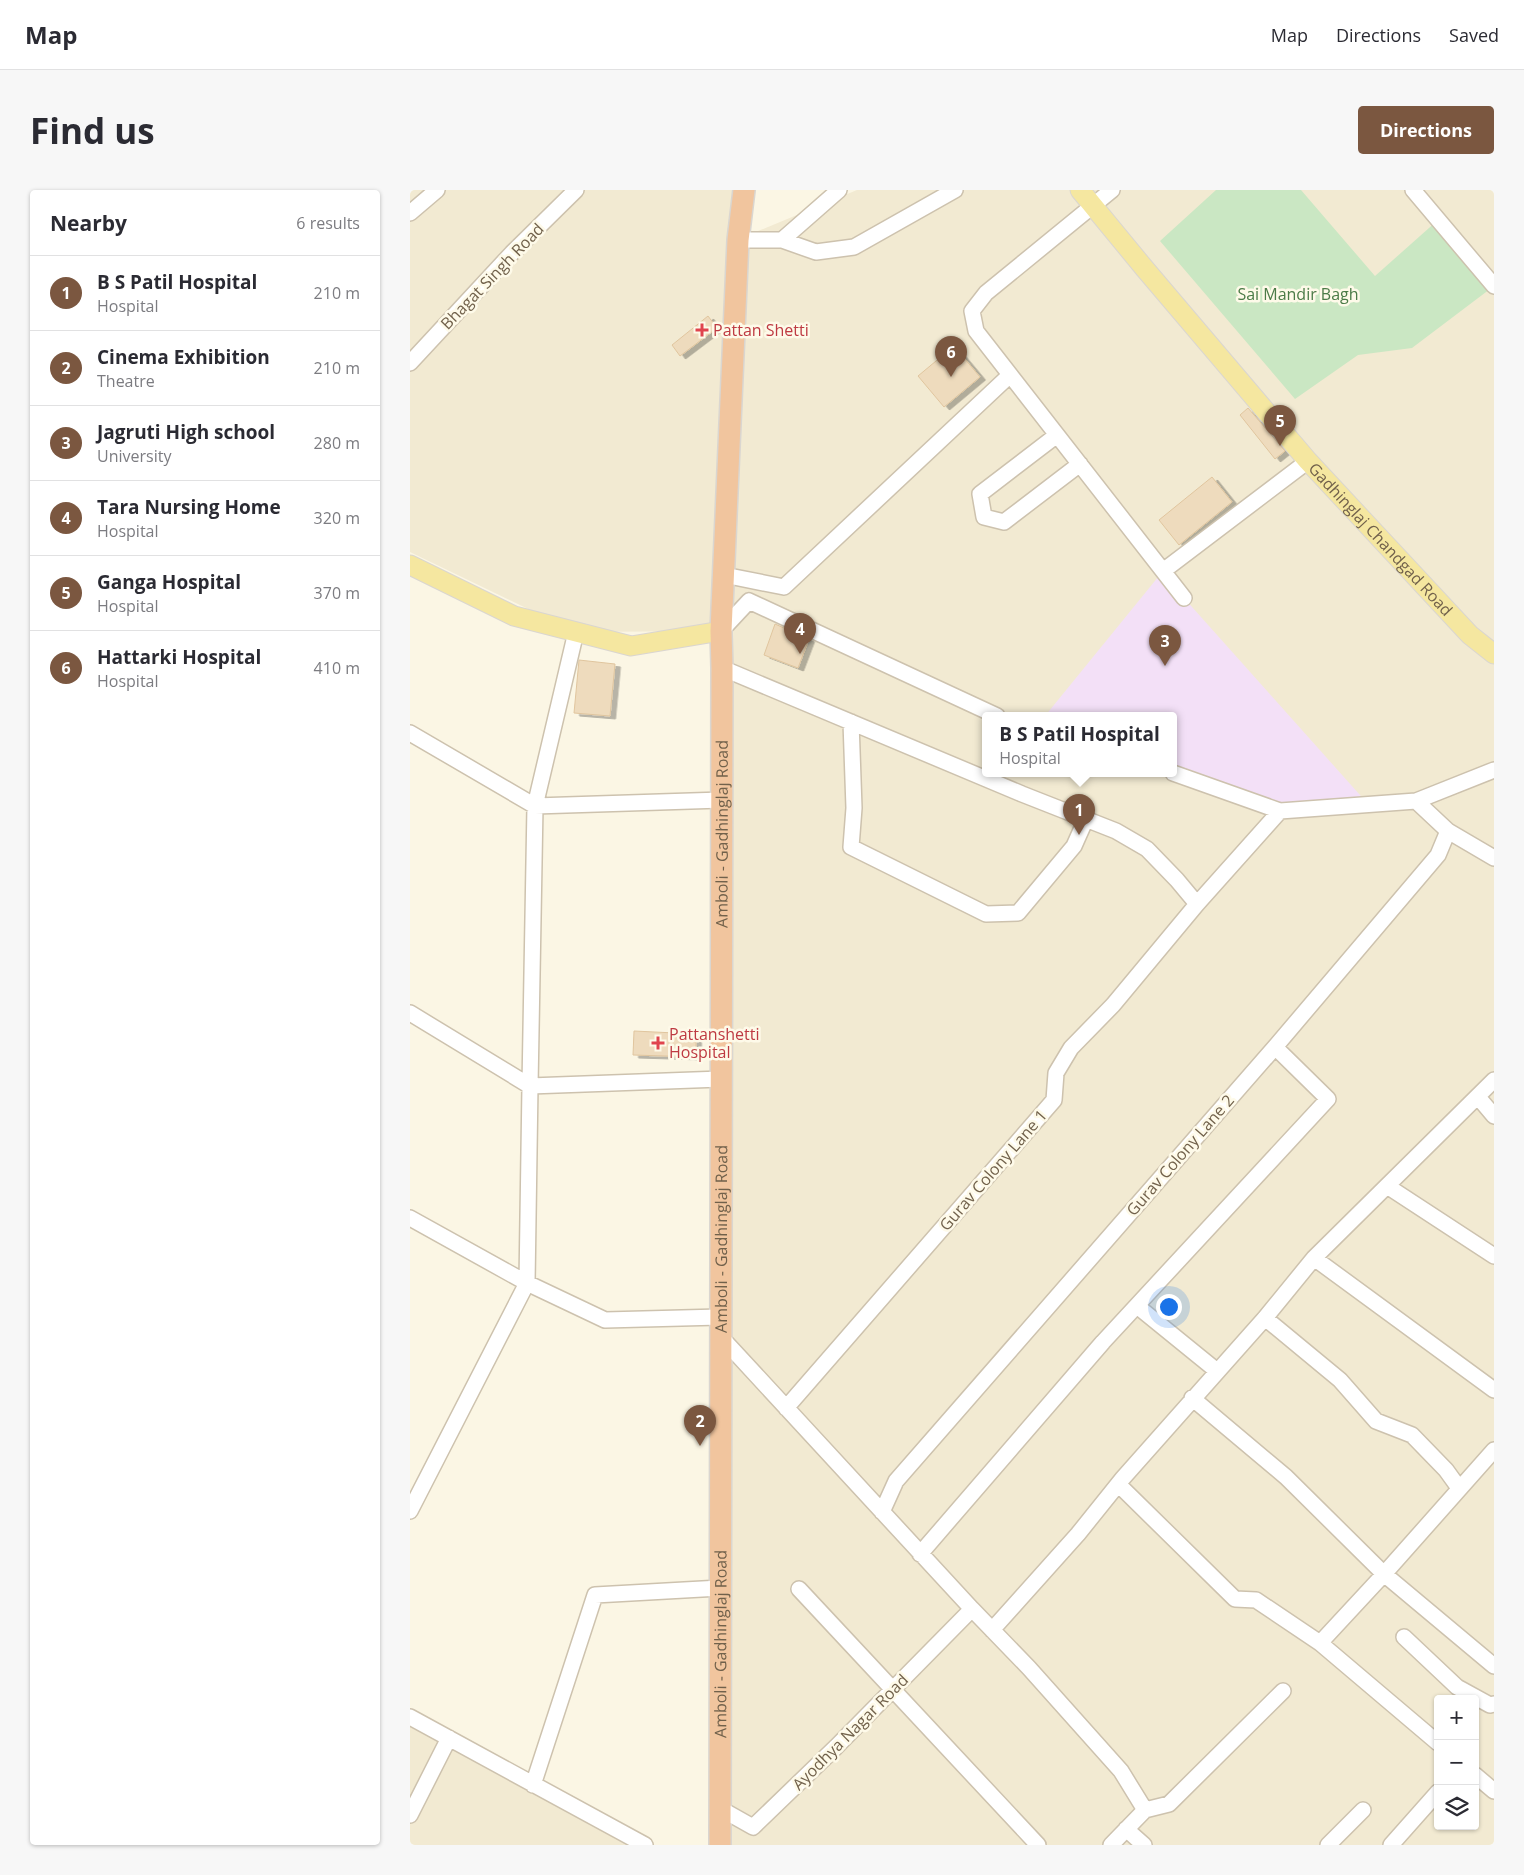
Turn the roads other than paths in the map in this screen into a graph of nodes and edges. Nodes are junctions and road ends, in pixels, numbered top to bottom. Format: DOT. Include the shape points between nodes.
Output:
graph roads {
  1 [pos="437,190"];
  2 [pos="576,190"];
  3 [pos="744,190"];
  4 [pos="839,190"];
  5 [pos="955,190"];
  6 [pos="1080,190"];
  7 [pos="1112,190"];
  8 [pos="1412,190"];
  9 [pos="1094,206"];
  10 [pos="410,213"];
  11 [pos="738,240"];
  12 [pos="782,240"];
  13 [pos="1494,286"];
  14 [pos="410,363"];
  15 [pos="1010,375"];
  16 [pos="1057,435"];
  17 [pos="1308,460"];
  18 [pos="1080,464"];
  19 [pos="410,565"];
  20 [pos="1163,571"];
  21 [pos="724,575"];
  22 [pos="1184,598"];
  23 [pos="576,632"];
  24 [pos="721,632"];
  25 [pos="1494,654"];
  26 [pos="722,668"];
  27 [pos="988,712"];
  28 [pos="851,722"];
  29 [pos="410,733"];
  30 [pos="1494,770"];
  31 [pos="1177,774"];
  32 [pos="982,776"];
  33 [pos="984,777"];
  34 [pos="722,800"];
  35 [pos="1416,800"];
  36 [pos="535,806"];
  37 [pos="1280,811"];
  38 [pos="1086,819"];
  39 [pos="1448,830"];
  40 [pos="1494,858"];
  41 [pos="1197,904"];
  42 [pos="410,1013"];
  43 [pos="1275,1047"];
  44 [pos="721,1079"];
  45 [pos="1494,1080"];
  46 [pos="530,1086"];
  47 [pos="1478,1097"];
  48 [pos="1494,1116"];
  49 [pos="1387,1186"];
  50 [pos="410,1218"];
  51 [pos="1494,1256"];
  52 [pos="1314,1258"];
  53 [pos="527,1283"];
  54 [pos="1137,1306"];
  55 [pos="1265,1318"];
  56 [pos="720,1327"];
  57 [pos="1217,1370"];
  58 [pos="1494,1390"];
  59 [pos="1192,1398"];
  60 [pos="786,1408"];
  61 [pos="1494,1450"];
  62 [pos="1118,1484"];
  63 [pos="1459,1488"];
  64 [pos="410,1510"];
  65 [pos="882,1512"];
  66 [pos="920,1554"];
  67 [pos="1384,1574"];
  68 [pos="720,1588"];
  69 [pos="799,1589"];
  70 [pos="972,1609"];
  71 [pos="992,1630"];
  72 [pos="1404,1637"];
  73 [pos="1320,1643"];
  74 [pos="1494,1666"];
  75 [pos="892,1690"];
  76 [pos="1283,1691"];
  77 [pos="1494,1704"];
  78 [pos="410,1717"];
  79 [pos="449,1738"];
  80 [pos="1434,1740"];
  81 [pos="1479,1778"];
  82 [pos="533,1785"];
  83 [pos="1494,1791"];
  84 [pos="1434,1797"];
  85 [pos="721,1809"];
  86 [pos="1146,1810"];
  87 [pos="1363,1810"];
  88 [pos="410,1815"];
  89 [pos="1126,1830"];
  90 [pos="645,1845"];
  91 [pos="720,1845"];
  92 [pos="1038,1845"];
  93 [pos="1111,1845"];
  94 [pos="1144,1845"];
  95 [pos="1328,1845"];
  96 [pos="1391,1845"];
  1 -- 10 [label="street"];
  2 -- 14 [label="street, Bhagat Singh Road"];
  3 -- 11 [label="highway, Amboli - Gadhinglaj Road"];
  4 -- 12 [label="street"];
  5 -- 12 [label="street" via="854,247 816,252"];
  6 -- 9 [label="main road, Gadhinglaj Chandgad Road"];
  7 -- 9 [label="street"];
  8 -- 13 [label="street"];
  9 -- 15 [label="street" via="986,293 972,311 976,332"];
  9 -- 17 [label="main road, Gadhinglaj Chandgad Road"];
  11 -- 12 [label="street"];
  11 -- 21 [label="highway, Amboli - Gadhinglaj Road"];
  15 -- 16 [label="street"];
  15 -- 21 [label="street" via="784,588"];
  16 -- 18 [label="street"];
  16 -- 18 [label="street" via="980,494 984,517 1004,522"];
  17 -- 20 [label="street"];
  17 -- 25 [label="main road, Gadhinglaj Chandgad Road" via="1470,634"];
  18 -- 20 [label="street"];
  19 -- 23 [label="main road" via="514,616"];
  20 -- 22 [label="street"];
  21 -- 24 [label="highway, Amboli - Gadhinglaj Road"];
  23 -- 24 [label="main road" via="631,646"];
  23 -- 36 [label="street"];
  24 -- 26 [label="highway, Amboli - Gadhinglaj Road"];
  24 -- 27 [label="street" via="749,600"];
  26 -- 28 [label="street"];
  26 -- 34 [label="highway, Amboli - Gadhinglaj Road"];
  28 -- 32 [label="street"];
  28 -- 38 [label="street" via="854,808 851,847 986,914 1018,913 1074,846"];
  29 -- 36 [label="street"];
  30 -- 35 [label="street"];
  31 -- 37 [label="street"];
  33 -- 38 [label="street"];
  34 -- 36 [label="street"];
  34 -- 44 [label="highway, Amboli - Gadhinglaj Road"];
  35 -- 37 [label="street"];
  35 -- 39 [label="street"];
  36 -- 46 [label="street"];
  37 -- 41 [label="street, Gurav Colony Lane 1"];
  38 -- 41 [label="street" via="1147,849"];
  39 -- 40 [label="street"];
  39 -- 43 [label="street, Gurav Colony Lane 2" via="1438,855"];
  41 -- 60 [label="street, Gurav Colony Lane 1" via="1113,1005 1070,1048 1056,1073 1054,1100"];
  42 -- 46 [label="street"];
  43 -- 54 [label="street" via="1328,1099"];
  43 -- 65 [label="street, Gurav Colony Lane 2" via="896,1481"];
  44 -- 46 [label="street"];
  44 -- 56 [label="highway, Amboli - Gadhinglaj Road"];
  45 -- 47 [label="street"];
  46 -- 53 [label="street"];
  47 -- 48 [label="street"];
  47 -- 49 [label="street"];
  49 -- 51 [label="street"];
  49 -- 52 [label="street"];
  50 -- 53 [label="street"];
  52 -- 55 [label="street"];
  52 -- 58 [label="street"];
  53 -- 56 [label="street" via="604,1320"];
  53 -- 64 [label="street"];
  54 -- 57 [label="street"];
  54 -- 66 [label="street"];
  55 -- 57 [label="street"];
  55 -- 63 [label="street" via="1340,1380 1376,1421 1412,1435"];
  56 -- 60 [label="street"];
  56 -- 68 [label="highway, Amboli - Gadhinglaj Road"];
  57 -- 59 [label="street"];
  59 -- 62 [label="street"];
  59 -- 67 [label="street" via="1286,1477"];
  60 -- 65 [label="street"];
  61 -- 63 [label="street"];
  62 -- 71 [label="street"];
  62 -- 73 [label="street" via="1235,1600 1256,1600"];
  63 -- 67 [label="street"];
  65 -- 66 [label="street"];
  66 -- 70 [label="street"];
  67 -- 73 [label="street"];
  67 -- 74 [label="street"];
  68 -- 82 [label="street" via="595,1595"];
  68 -- 85 [label="highway, Amboli - Gadhinglaj Road"];
  69 -- 75 [label="street"];
  70 -- 71 [label="street"];
  70 -- 75 [label="street, Ayodhya Nagar Road"];
  71 -- 86 [label="street" via="1121,1771"];
  72 -- 77 [label="street" via="1457,1687 1490,1705"];
  73 -- 80 [label="street"];
  75 -- 85 [label="street, Ayodhya Nagar Road" via="752,1827"];
  75 -- 92 [label="street"];
  76 -- 86 [label="street" via="1169,1804"];
  78 -- 79 [label="street"];
  79 -- 82 [label="street"];
  79 -- 88 [label="street"];
  81 -- 83 [label="street"];
  82 -- 90 [label="street"];
  84 -- 96 [label="street"];
  85 -- 91 [label="highway, Amboli - Gadhinglaj Road"];
  86 -- 89 [label="street"];
  87 -- 95 [label="street"];
  89 -- 93 [label="street"];
  89 -- 94 [label="street"];
}
